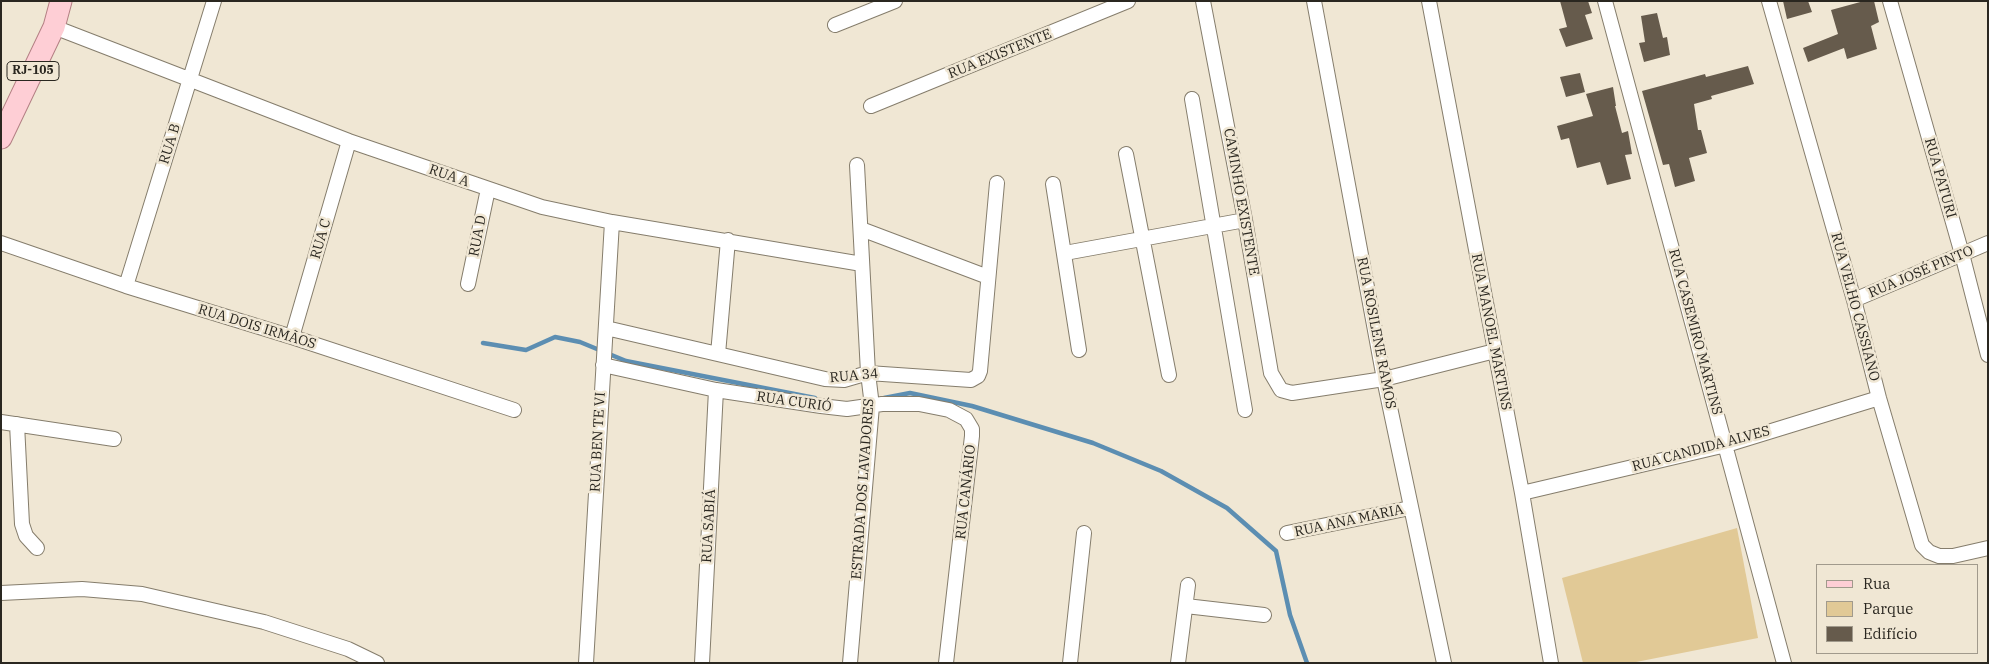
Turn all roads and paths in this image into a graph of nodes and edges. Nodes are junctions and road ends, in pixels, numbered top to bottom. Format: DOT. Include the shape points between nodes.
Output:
graph roads {
  1 [pos="61,1"];
  2 [pos="214,1"];
  3 [pos="895,1"];
  4 [pos="1128,1"];
  5 [pos="1203,1"];
  6 [pos="1314,1"];
  7 [pos="1429,1"];
  8 [pos="1605,1"];
  9 [pos="1769,1"];
  10 [pos="1890,1"];
  11 [pos="835,25"];
  12 [pos="54,27"];
  13 [pos="190,79"];
  14 [pos="1192,99"];
  15 [pos="871,106"];
  16 [pos="1,138"];
  17 [pos="350,141"];
  18 [pos="1126,154"];
  19 [pos="857,165"];
  20 [pos="997,183"];
  21 [pos="1054,184"];
  22 [pos="488,189"];
  23 [pos="1245,220"];
  24 [pos="612,222"];
  25 [pos="1212,226"];
  26 [pos="860,229"];
  27 [pos="728,240"];
  28 [pos="1142,240"];
  29 [pos="1,243"];
  30 [pos="1988,243"];
  31 [pos="1065,253"];
  32 [pos="1962,254"];
  33 [pos="862,264"];
  34 [pos="988,277"];
  35 [pos="468,284"];
  36 [pos="126,286"];
  37 [pos="1854,300"];
  38 [pos="606,333"];
  39 [pos="292,337"];
  40 [pos="1079,350"];
  41 [pos="1495,351"];
  42 [pos="718,354"];
  43 [pos="1988,355"];
  44 [pos="603,361"];
  45 [pos="1169,375"];
  46 [pos="869,378"];
  47 [pos="1384,379"];
  48 [pos="716,390"];
  49 [pos="1879,398"];
  50 [pos="872,404"];
  51 [pos="514,410"];
  52 [pos="1245,410"];
  53 [pos="1,422"];
  54 [pos="17,424"];
  55 [pos="114,439"];
  56 [pos="1726,445"];
  57 [pos="1522,493"];
  58 [pos="1410,508"];
  59 [pos="1084,533"];
  60 [pos="1287,533"];
  61 [pos="37,548"];
  62 [pos="1988,548"];
  63 [pos="1188,585"];
  64 [pos="1,593"];
  65 [pos="1186,606"];
  66 [pos="1264,615"];
  67 [pos="377,663"];
  68 [pos="586,663"];
  69 [pos="702,663"];
  70 [pos="850,663"];
  71 [pos="946,663"];
  72 [pos="1070,663"];
  73 [pos="1178,663"];
  74 [pos="1444,663"];
  75 [pos="1551,663"];
  76 [pos="1784,663"];
  1 -- 12 [label="main road, RJ-105"];
  2 -- 13 [label="street, RUA B"];
  3 -- 11 [label="street"];
  4 -- 15 [label="street, RUA EXISTENTE"];
  5 -- 23 [label="street, CAMINHO EXISTENTE"];
  6 -- 47 [label="street, RUA ROSILENE RAMOS"];
  7 -- 41 [label="street, RUA MANOEL MARTINS"];
  8 -- 56 [label="street, RUA CASEMIRO MARTINS"];
  9 -- 37 [label="street, RUA VELHO CASSIANO"];
  10 -- 32 [label="street, RUA PATURI"];
  12 -- 13 [label="street, RUA A"];
  12 -- 16 [label="main road, RJ-105"];
  13 -- 17 [label="street, RUA A"];
  13 -- 36 [label="street, RUA B"];
  14 -- 25 [label="street"];
  17 -- 22 [label="street, RUA A"];
  17 -- 39 [label="street, RUA C"];
  18 -- 28 [label="street"];
  19 -- 26 [label="street, ESTRADA DOS LAVADORES"];
  20 -- 34 [label="street, RUA 34"];
  21 -- 31 [label="street"];
  22 -- 24 [label="street, RUA A" via="542,207"];
  22 -- 35 [label="street, RUA D"];
  23 -- 25 [label="street"];
  23 -- 47 [label="street, CAMINHO EXISTENTE" via="1271,373 1281,390 1292,393"];
  24 -- 27 [label="street, RUA A"];
  24 -- 38 [label="street, RUA BEN TE VI"];
  25 -- 28 [label="street"];
  25 -- 52 [label="street"];
  26 -- 33 [label="street, ESTRADA DOS LAVADORES"];
  26 -- 34 [label="street"];
  27 -- 33 [label="street, RUA A"];
  27 -- 42 [label="street"];
  28 -- 31 [label="street"];
  28 -- 45 [label="street"];
  29 -- 36 [label="street, RUA DOIS IRMÃOS"];
  30 -- 32 [label="street, RUA JOSÉ PINTO"];
  31 -- 40 [label="street"];
  32 -- 37 [label="street, RUA JOSÉ PINTO"];
  32 -- 43 [label="street, RUA PATURI"];
  33 -- 46 [label="street, ESTRADA DOS LAVADORES"];
  34 -- 46 [label="street, RUA 34" via="980,371 975,378"];
  36 -- 39 [label="street, RUA DOIS IRMÃOS"];
  37 -- 49 [label="street, RUA VELHO CASSIANO"];
  38 -- 42 [label="street, RUA 34"];
  38 -- 44 [label="street, RUA BEN TE VI"];
  39 -- 51 [label="street, RUA DOIS IRMÃOS"];
  41 -- 47 [label="street"];
  41 -- 57 [label="street, RUA MANOEL MARTINS"];
  42 -- 46 [label="street, RUA 34" via="825,379"];
  44 -- 48 [label="street"];
  44 -- 68 [label="street, RUA BEN TE VI"];
  46 -- 50 [label="street, ESTRADA DOS LAVADORES"];
  47 -- 58 [label="street, RUA ROSILENE RAMOS"];
  48 -- 50 [label="street, RUA CURIÓ" via="843,409"];
  48 -- 69 [label="street, RUA SABIÁ"];
  49 -- 56 [label="street, RUA CANDIDA ALVES"];
  49 -- 62 [label="street, RUA VELHO CASSIANO" via="1922,545 1939,556"];
  50 -- 70 [label="street, ESTRADA DOS LAVADORES"];
  50 -- 71 [label="street, RUA CANÁRIO" via="932,406 962,416 972,430"];
  53 -- 54 [label="street"];
  54 -- 55 [label="street"];
  54 -- 61 [label="street" via="22,524 26,536"];
  56 -- 57 [label="street, RUA CANDIDA ALVES"];
  56 -- 76 [label="street, RUA CASEMIRO MARTINS"];
  57 -- 75 [label="street, RUA MANOEL MARTINS"];
  58 -- 60 [label="street, RUA ANA MARIA"];
  58 -- 74 [label="street, RUA ROSILENE RAMOS"];
  59 -- 72 [label="street"];
  63 -- 65 [label="street"];
  64 -- 67 [label="street" via="82,589 142,594 264,622 348,649"];
  65 -- 66 [label="street"];
  65 -- 73 [label="street"];
}
